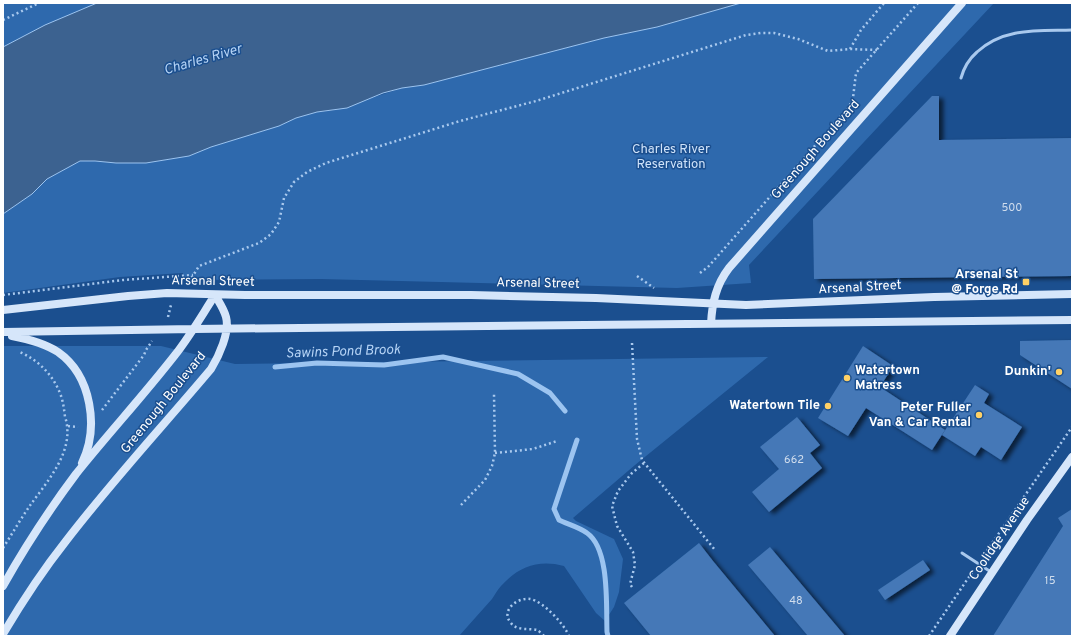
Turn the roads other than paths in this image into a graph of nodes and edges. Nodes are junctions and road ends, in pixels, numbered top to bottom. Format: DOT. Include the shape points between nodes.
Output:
graph roads {
  1 [pos="962,3"];
  2 [pos="1072,30"];
  3 [pos="961,78"];
  4 [pos="215,294"];
  5 [pos="1072,294"];
  6 [pos="713,304"];
  7 [pos="3,310"];
  8 [pos="1072,320"];
  9 [pos="712,324"];
  10 [pos="194,328"];
  11 [pos="226,329"];
  12 [pos="3,333"];
  13 [pos="1072,457"];
  14 [pos="77,474"];
  15 [pos="962,553"];
  16 [pos="992,573"];
  17 [pos="3,586"];
  18 [pos="3,634"];
  19 [pos="950,636"];
  1 -- 6 [label="main road, Greenough Boulevard" via="735,260 718,284"];
  2 -- 3 [label="lane" via="1024,31 998,37 973,56 965,66"];
  4 -- 6 [label="main road, Arsenal Street" via="471,295"];
  4 -- 7 [label="main road, Arsenal Street" via="142,295"];
  4 -- 10 [label="main road, Greenough Boulevard"];
  4 -- 11 [label="main road, Greenough Boulevard" via="226,317"];
  5 -- 6 [label="main road, Arsenal Street"];
  6 -- 9 [label="main road, Greenough Boulevard"];
  8 -- 9 [label="main road"];
  9 -- 11 [label="main road"];
  10 -- 11 [label="main road"];
  10 -- 12 [label="main road"];
  10 -- 14 [label="main road, Greenough Boulevard" via="175,355"];
  11 -- 18 [label="main road, Greenough Boulevard" via="211,369 70,536"];
  12 -- 14 [label="main road" via="35,341 58,352 80,380 90,404 91,426 90,440"];
  13 -- 16 [label="main road, Coolidge Avenue"];
  14 -- 17 [label="main road, Greenough Boulevard" via="39,525"];
  15 -- 16 [label="lane"];
  16 -- 19 [label="main road, Coolidge Avenue"];
}
